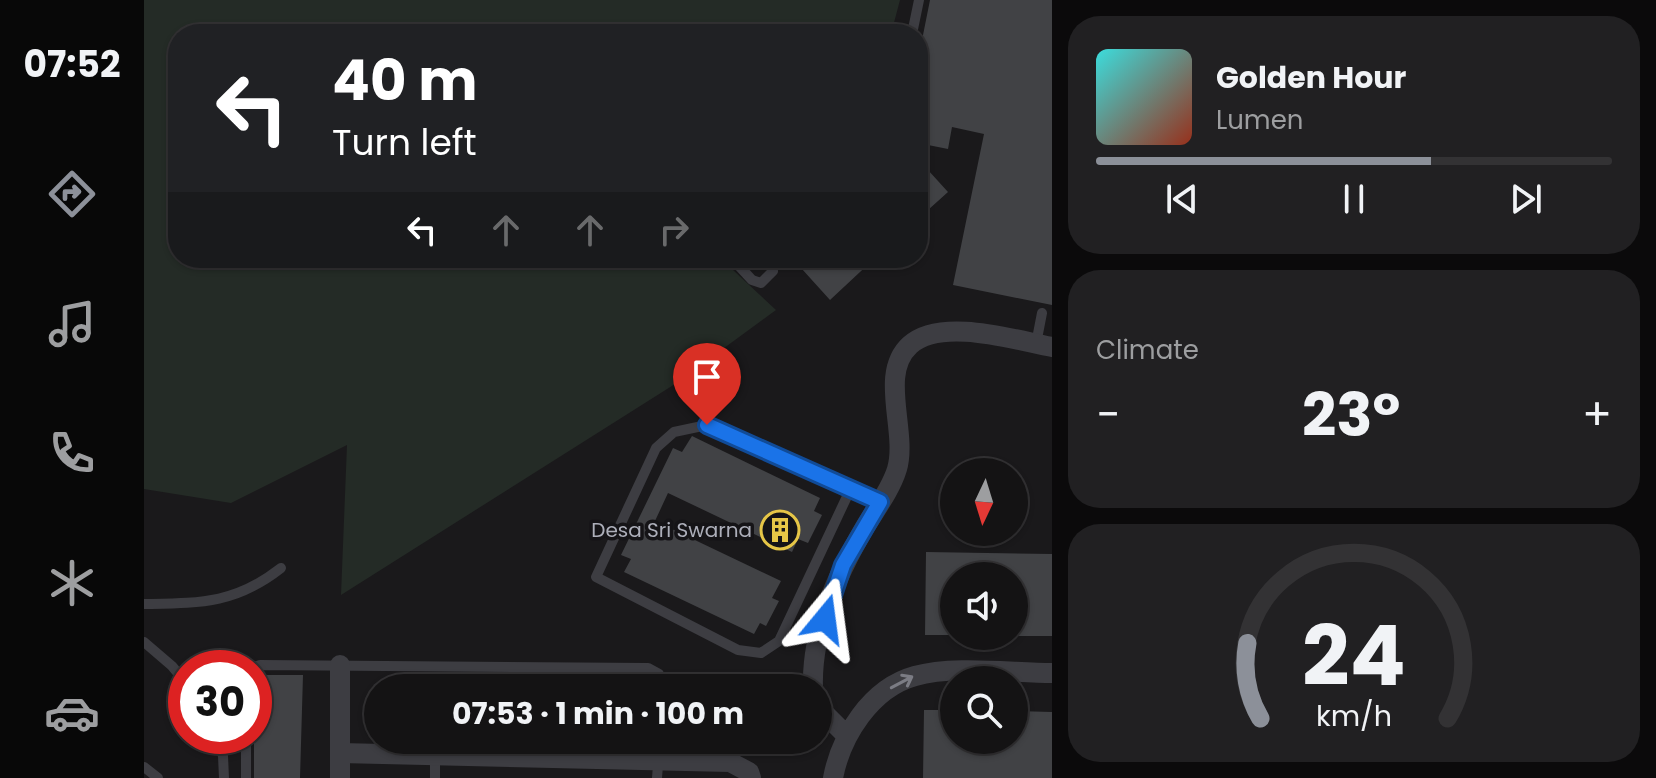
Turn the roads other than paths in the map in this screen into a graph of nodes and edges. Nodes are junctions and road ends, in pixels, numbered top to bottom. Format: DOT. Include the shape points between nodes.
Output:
graph roads {
  1 [pos="919,0"];
  2 [pos="914,24"];
  3 [pos="741,268"];
  4 [pos="772,268"];
  5 [pos="1042,313"];
  6 [pos="1044,346"];
  7 [pos="851,488"];
  8 [pos="880,502"];
  9 [pos="281,568"];
  10 [pos="144,604"];
  11 [pos="144,642"];
  12 [pos="168,663"];
  13 [pos="272,665"];
  14 [pos="340,665"];
  15 [pos="1052,673"];
  16 [pos="659,674"];
  17 [pos="816,674"];
  18 [pos="832,721"];
  19 [pos="847,736"];
  20 [pos="340,753"];
  21 [pos="222,754"];
  22 [pos="246,754"];
  23 [pos="435,755"];
  24 [pos="658,759"];
  25 [pos="144,767"];
  26 [pos="158,778"];
  27 [pos="224,778"];
  28 [pos="246,778"];
  29 [pos="340,778"];
  30 [pos="435,778"];
  31 [pos="751,778"];
  32 [pos="833,778"];
  1 -- 2 [label="lane"];
  3 -- 4 [label="lane" via="761,283"];
  5 -- 6 [label="lane"];
  6 -- 8 [label="street" via="958,331 928,333 909,346 897,365 898,465"];
  7 -- 7 [label="lane" via="717,426 674,432 656,448 596,577 738,650 761,653 779,641"];
  7 -- 8 [label="lane"];
  8 -- 17 [label="street" via="830,597"];
  9 -- 10 [label="lane" via="261,584 221,600"];
  11 -- 12 [label="lane"];
  13 -- 14 [label="lane"];
  14 -- 16 [label="lane" via="648,668"];
  14 -- 20 [label="street"];
  19 -- 15 [label="street, one-way" via="876,700 915,676"];
  18 -- 19 [label="street"];
  19 -- 32 [label="street"];
  20 -- 23 [label="street"];
  20 -- 29 [label="street"];
  21 -- 27 [label="lane"];
  22 -- 28 [label="lane"];
  23 -- 24 [label="street"];
  23 -- 30 [label="lane"];
  24 -- 31 [label="street" via="730,762"];
  25 -- 26 [label="lane"];
}
